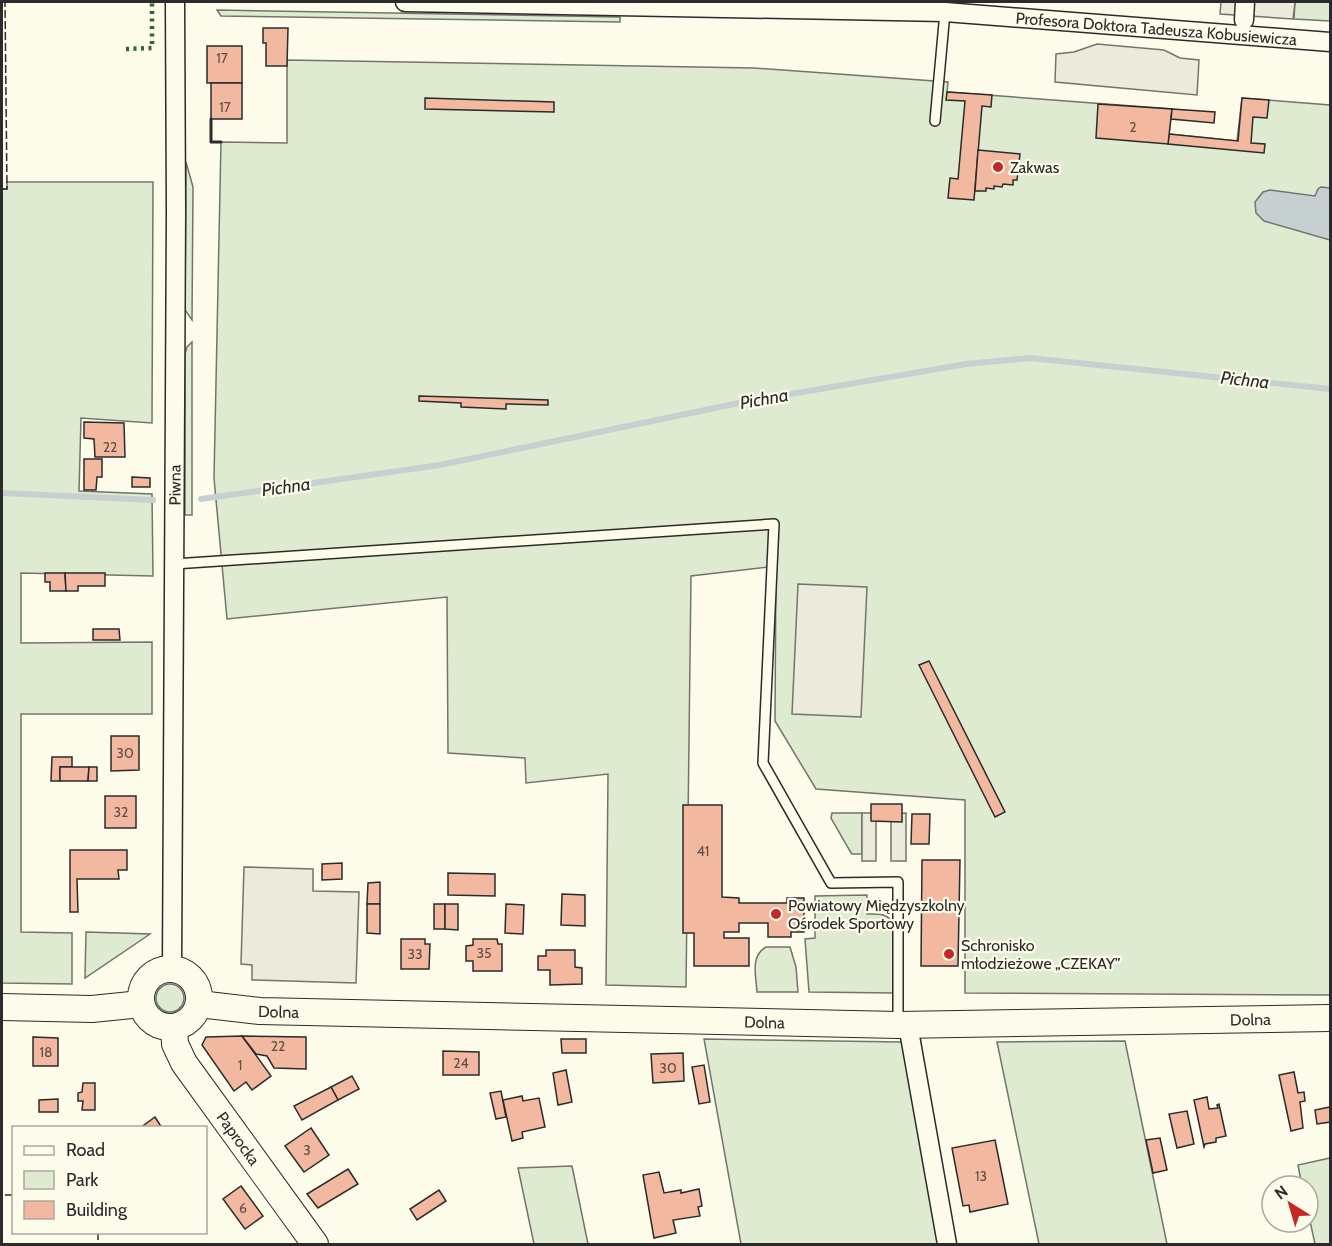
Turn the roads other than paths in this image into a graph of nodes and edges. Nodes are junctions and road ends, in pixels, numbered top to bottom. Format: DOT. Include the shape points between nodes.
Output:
graph roads {
  1 [pos="175,2"];
  2 [pos="405,2"];
  3 [pos="945,12"];
  4 [pos="1330,42"];
  5 [pos="935,121"];
  6 [pos="174,564"];
  7 [pos="172,969"];
  8 [pos="141,1004"];
  9 [pos="199,1004"];
  10 [pos="2,1007"];
  11 [pos="1330,1018"];
  12 [pos="903,1025"];
  13 [pos="174,1028"];
  14 [pos="315,1245"];
  15 [pos="947,1245"];
  1 -- 6 [label="street, Piwna"];
  2 -- 3 [label="street, Profesora Doktora Tadeusza Kobusiewicza"];
  3 -- 4 [label="street, Profesora Doktora Tadeusza Kobusiewicza"];
  3 -- 5 [label="lane"];
  6 -- 7 [label="street, Piwna"];
  6 -- 12 [label="lane" via="774,525 763,764 831,883 898,882"];
  7 -- 8 [label="street" via="154,973 148,979"];
  7 -- 9 [label="street" via="190,976 199,994"];
  8 -- 10 [label="street" via="92,1009"];
  8 -- 13 [label="street" via="153,1022"];
  9 -- 12 [label="street, Dolna" via="260,1011"];
  9 -- 13 [label="street" via="190,1020"];
  11 -- 12 [label="street, Dolna"];
  12 -- 15 [label="street"];
  13 -- 14 [label="street, Paprocka" via="175,1044 184,1063"];
}
